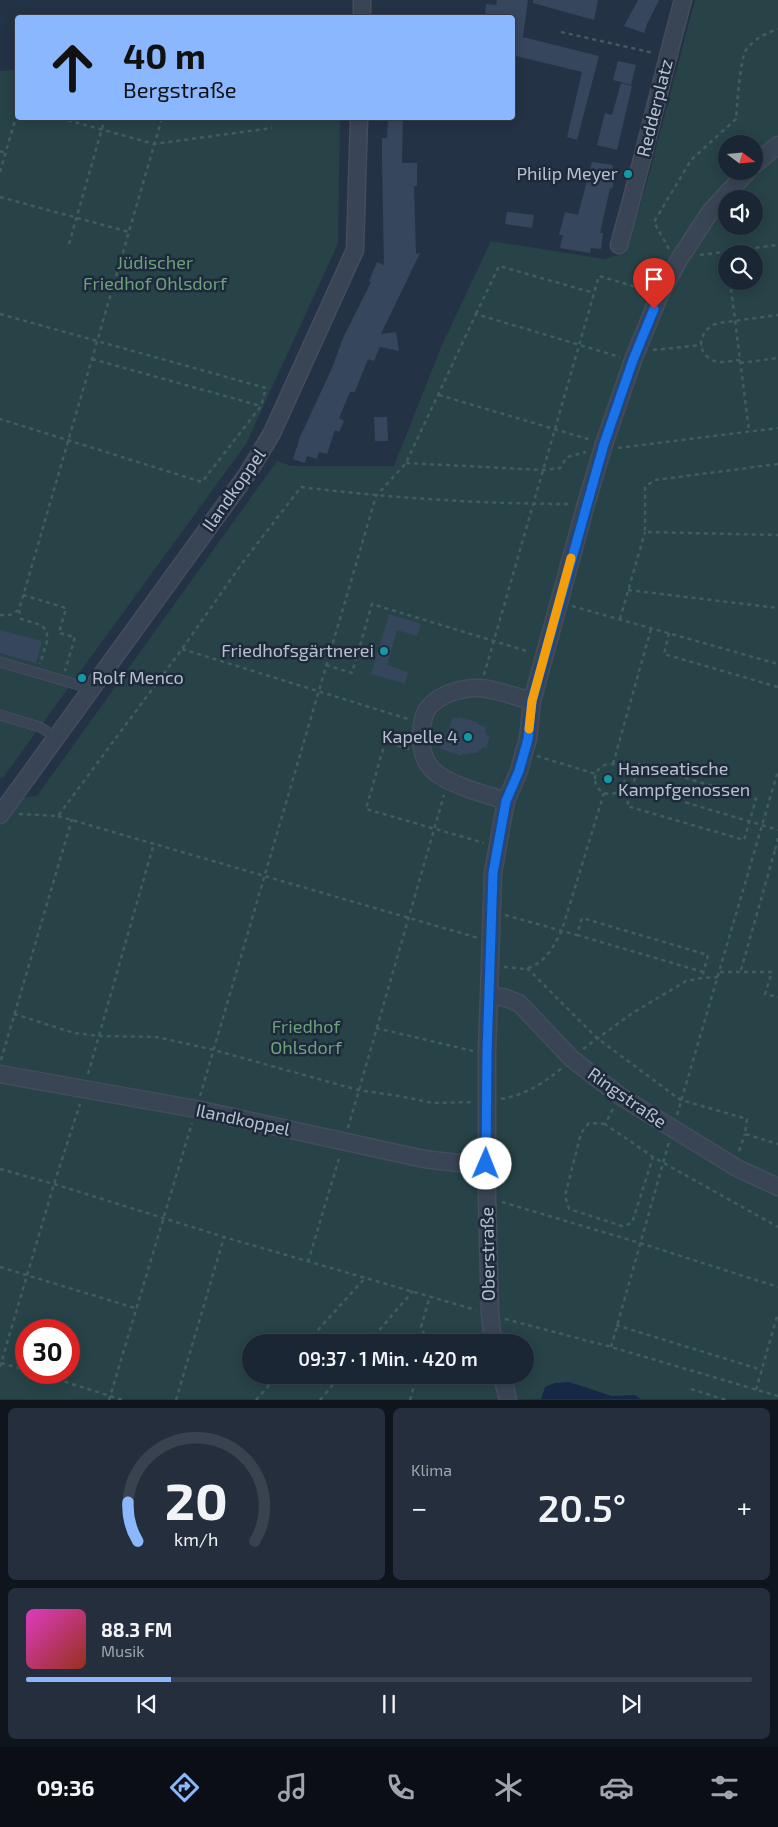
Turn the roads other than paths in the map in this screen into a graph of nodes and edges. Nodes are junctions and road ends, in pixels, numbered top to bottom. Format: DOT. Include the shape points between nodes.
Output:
graph roads {
  1 [pos="362,0"];
  2 [pos="683,0"];
  3 [pos="362,15"];
  4 [pos="359,120"];
  5 [pos="778,145"];
  6 [pos="763,158"];
  7 [pos="740,180"];
  8 [pos="619,245"];
  9 [pos="0,662"];
  10 [pos="92,689"];
  11 [pos="532,701"];
  12 [pos="0,715"];
  13 [pos="57,738"];
  14 [pos="506,801"];
  15 [pos="1,814"];
  16 [pos="490,996"];
  17 [pos="0,1074"];
  18 [pos="486,1164"];
  19 [pos="778,1187"];
  20 [pos="492,1334"];
  21 [pos="504,1384"];
  22 [pos="508,1400"];
  1 -- 3 [label="street"];
  2 -- 8 [label="street, Redderplatz"];
  4 -- 10 [label="street, Ilandkoppel" via="355,250 284,408 248,473"];
  5 -- 6 [label="street"];
  7 -- 11 [label="street" via="675,255 603,447"];
  9 -- 10 [label="lane"];
  10 -- 13 [label="street, Ilandkoppel"];
  11 -- 14 [label="street" via="528,739"];
  11 -- 14 [label="street" via="481,688 464,689 443,696 428,708 422,723 421,744 426,760 436,772 460,786"];
  12 -- 13 [label="lane" via="40,727"];
  13 -- 15 [label="street, Ilandkoppel"];
  14 -- 16 [label="street, Oberstraße" via="493,873"];
  16 -- 18 [label="street, Oberstraße"];
  16 -- 19 [label="street, Ringstraße" via="519,1004 572,1059 620,1096 736,1168"];
  17 -- 18 [label="street, Ilandkoppel" via="196,1109 424,1159"];
  18 -- 20 [label="street, Oberstraße"];
  21 -- 22 [label="street"];
}
